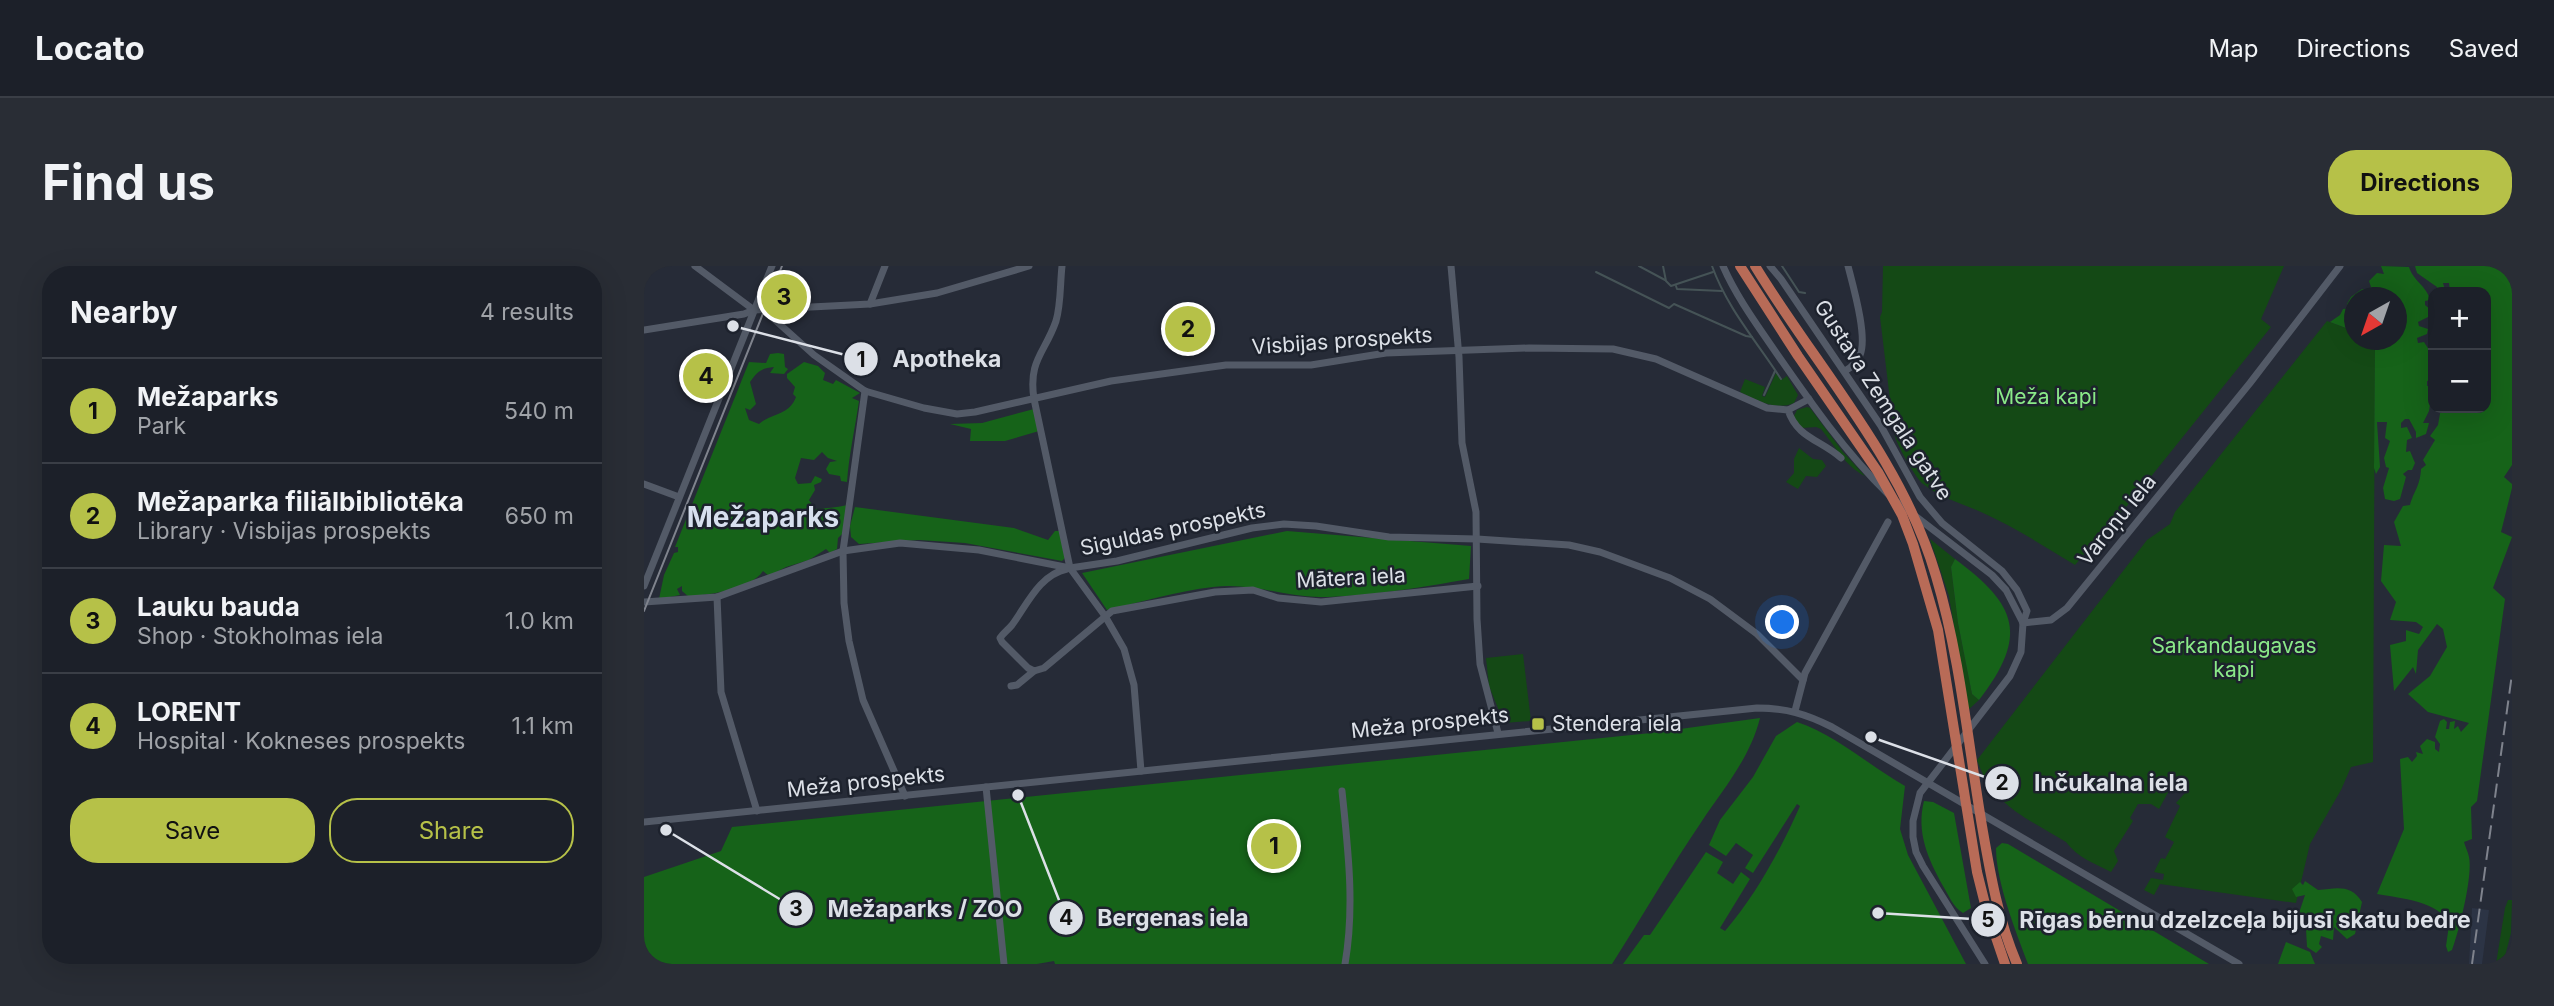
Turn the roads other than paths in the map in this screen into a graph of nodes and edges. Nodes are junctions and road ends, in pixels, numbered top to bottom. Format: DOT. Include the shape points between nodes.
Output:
graph roads {
  1 [pos="695,266"];
  2 [pos="772,266"];
  3 [pos="885,266"];
  4 [pos="1029,266"];
  5 [pos="1062,266"];
  6 [pos="1451,266"];
  7 [pos="1723,266"];
  8 [pos="1740,266"];
  9 [pos="1755,266"];
  10 [pos="1769,266"];
  11 [pos="1848,266"];
  12 [pos="2340,266"];
  13 [pos="870,304"];
  14 [pos="754,310"];
  15 [pos="765,310"];
  16 [pos="644,330"];
  17 [pos="1458,350"];
  18 [pos="1845,372"];
  19 [pos="865,390"];
  20 [pos="1034,399"];
  21 [pos="1809,399"];
  22 [pos="1788,410"];
  23 [pos="1841,458"];
  24 [pos="1901,463"];
  25 [pos="644,484"];
  26 [pos="1878,484"];
  27 [pos="679,497"];
  28 [pos="1888,522"];
  29 [pos="1477,539"];
  30 [pos="843,551"];
  31 [pos="1070,568"];
  32 [pos="644,586"];
  33 [pos="1478,586"];
  34 [pos="717,597"];
  35 [pos="644,602"];
  36 [pos="1105,616"];
  37 [pos="2024,622"];
  38 [pos="1034,671"];
  39 [pos="1803,680"];
  40 [pos="1011,686"];
  41 [pos="1795,711"];
  42 [pos="1498,733"];
  43 [pos="1141,771"];
  44 [pos="1929,784"];
  45 [pos="986,787"];
  46 [pos="1342,791"];
  47 [pos="905,796"];
  48 [pos="757,811"];
  49 [pos="644,822"];
  50 [pos="1004,964"];
  51 [pos="1345,964"];
  52 [pos="1985,964"];
  53 [pos="2005,964"];
  54 [pos="2017,964"];
  55 [pos="2239,964"];
  1 -- 14 [label="street"];
  2 -- 14 [label="street"];
  3 -- 13 [label="street"];
  4 -- 13 [label="street" via="937,293"];
  5 -- 20 [label="street" via="1057,318 1035,365"];
  6 -- 17 [label="street"];
  7 -- 21 [label="street, Gustava Zemgala gatve"];
  8 -- 53 [label="main road, Gustava Zemgala gatve" via="1902,515 1938,630 1977,872"];
  9 -- 54 [label="main road, Gustava Zemgala gatve" via="1889,467 1922,532 1953,648 1993,884"];
  10 -- 18 [label="street, Gustava Zemgala gatve"];
  11 -- 18 [label="street" via="1863,347"];
  12 -- 37 [label="street, Varoņu iela" via="2067,608 2051,620"];
  13 -- 15 [label="street"];
  14 -- 15 [label="street"];
  14 -- 16 [label="street"];
  14 -- 27 [label="street"];
  15 -- 19 [label="street, Visbijas prospekts" via="814,355"];
  17 -- 20 [label="street, Visbijas prospekts" via="1311,365 1226,365 1111,381"];
  17 -- 22 [label="street, Visbijas prospekts" via="1613,349 1656,359 1767,408"];
  17 -- 29 [label="street" via="1461,429"];
  18 -- 24 [label="street, Gustava Zemgala gatve"];
  19 -- 20 [label="street, Visbijas prospekts" via="957,414"];
  19 -- 30 [label="street"];
  20 -- 31 [label="street"];
  21 -- 22 [label="street"];
  21 -- 26 [label="street, Gustava Zemgala gatve"];
  22 -- 23 [label="street" via="1799,430"];
  24 -- 26 [label="street" via="1893,480"];
  24 -- 37 [label="street, Gustava Zemgala gatve" via="1942,523 2014,584 2027,611"];
  25 -- 27 [label="street"];
  26 -- 37 [label="street, Gustava Zemgala gatve" via="1992,575"];
  27 -- 32 [label="street"];
  28 -- 39 [label="street"];
  29 -- 31 [label="street, Siguldas prospekts" via="1389,537 1284,524"];
  29 -- 33 [label="street"];
  29 -- 39 [label="street, Siguldas prospekts" via="1569,545 1670,578 1737,618"];
  30 -- 31 [label="street, Siguldas prospekts" via="900,543 979,550"];
  30 -- 34 [label="street, Siguldas prospekts"];
  30 -- 47 [label="street" via="849,641 863,700"];
  31 -- 36 [label="street"];
  31 -- 38 [label="street" via="1060,570 1034,591 1000,638"];
  33 -- 36 [label="street, Mātera iela" via="1321,602 1278,598 1253,590 1215,592"];
  33 -- 42 [label="street" via="1480,664"];
  34 -- 35 [label="street, Siguldas prospekts"];
  34 -- 48 [label="street" via="721,692"];
  36 -- 38 [label="street" via="1044,668"];
  36 -- 43 [label="street" via="1124,649 1133,685"];
  37 -- 44 [label="street" via="2021,652 2010,676"];
  38 -- 40 [label="street"];
  39 -- 41 [label="street"];
  41 -- 42 [label="street, Meža prospekts" via="1757,708"];
  41 -- 44 [label="street, Meža prospekts" via="1832,727"];
  42 -- 43 [label="street, Meža prospekts"];
  43 -- 45 [label="street, Meža prospekts"];
  44 -- 52 [label="street" via="1920,793 1916,808 1916,852"];
  44 -- 55 [label="street, Meža prospekts"];
  45 -- 47 [label="street, Meža prospekts"];
  45 -- 50 [label="street"];
  46 -- 51 [label="street" via="1351,895"];
  47 -- 48 [label="street, Meža prospekts"];
  48 -- 49 [label="street, Meža prospekts"];
}
